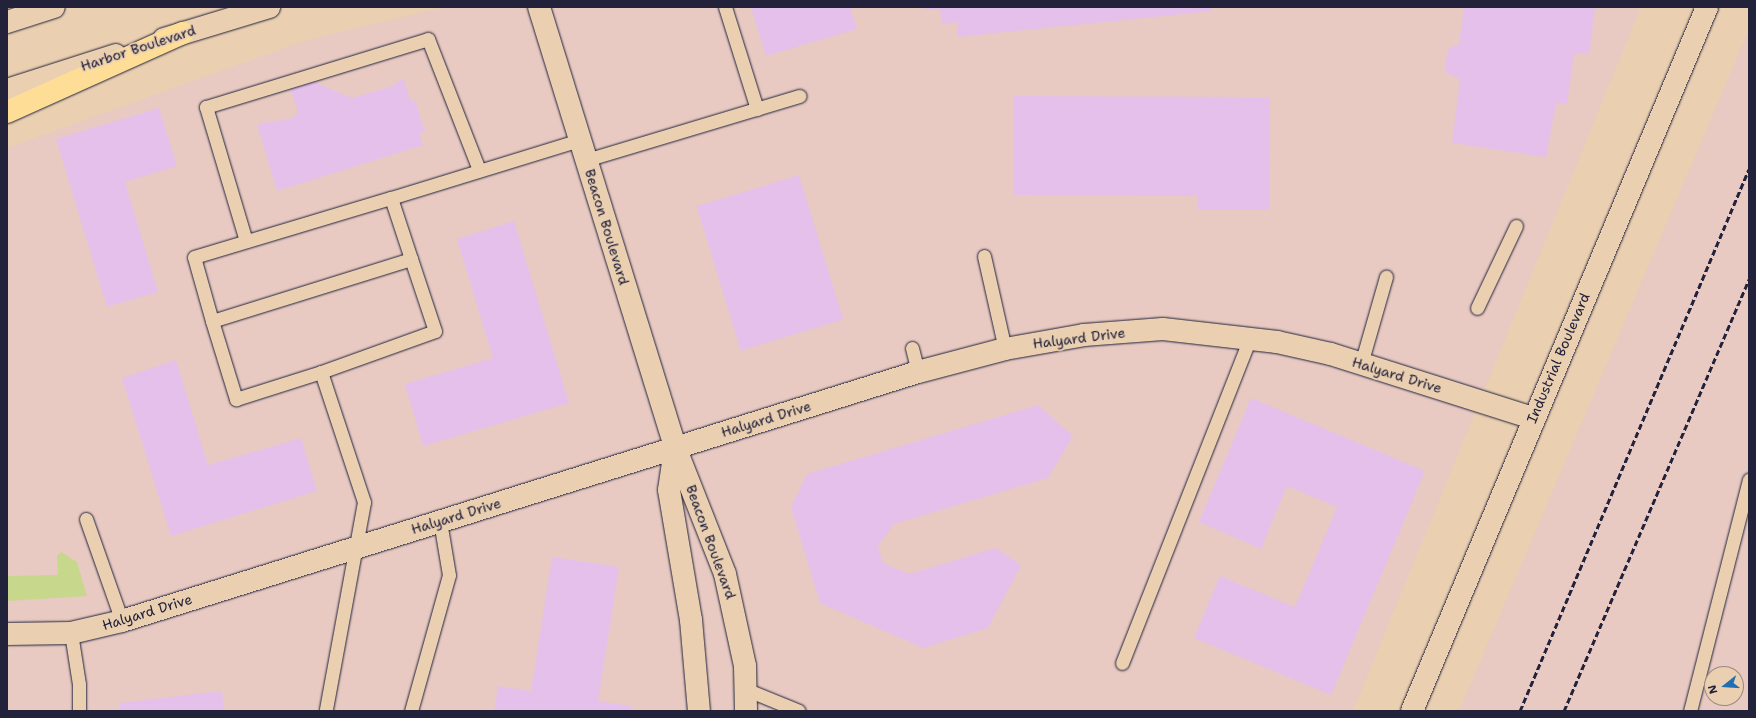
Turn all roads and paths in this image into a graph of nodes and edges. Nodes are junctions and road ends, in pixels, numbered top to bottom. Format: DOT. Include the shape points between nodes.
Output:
graph roads {
  1 [pos="54,7"];
  2 [pos="269,7"];
  3 [pos="539,7"];
  4 [pos="725,7"];
  5 [pos="1707,7"];
  6 [pos="7,22"];
  7 [pos="183,33"];
  8 [pos="7,90"];
  9 [pos="800,96"];
  10 [pos="757,109"];
  11 [pos="7,112"];
  12 [pos="583,150"];
  13 [pos="479,170"];
  14 [pos="391,198"];
  15 [pos="1516,226"];
  16 [pos="246,241"];
  17 [pos="984,256"];
  18 [pos="411,259"];
  19 [pos="1386,277"];
  20 [pos="1477,308"];
  21 [pos="212,321"];
  22 [pos="1250,338"];
  23 [pos="912,348"];
  24 [pos="1005,349"];
  25 [pos="1361,364"];
  26 [pos="321,372"];
  27 [pos="918,372"];
  28 [pos="1533,418"];
  29 [pos="675,447"];
  30 [pos="1749,479"];
  31 [pos="86,519"];
  32 [pos="440,521"];
  33 [pos="354,548"];
  34 [pos="122,620"];
  35 [pos="71,633"];
  36 [pos="7,634"];
  37 [pos="1122,663"];
  38 [pos="745,689"];
  39 [pos="326,710"];
  40 [pos="79,711"];
  41 [pos="411,711"];
  42 [pos="698,711"];
  43 [pos="746,711"];
  44 [pos="799,711"];
  45 [pos="1412,711"];
  46 [pos="1690,711"];
  1 -- 6 [label="street"];
  2 -- 7 [label="street, Harbor Boulevard"];
  3 -- 12 [label="street, Beacon Boulevard"];
  4 -- 10 [label="lane"];
  5 -- 28 [label="street, Industrial Boulevard"];
  7 -- 8 [label="street, Harbor Boulevard"];
  7 -- 11 [label="highway"];
  9 -- 10 [label="lane"];
  10 -- 12 [label="lane"];
  12 -- 13 [label="lane"];
  12 -- 29 [label="street, Beacon Boulevard"];
  13 -- 14 [label="lane"];
  13 -- 16 [label="lane" via="428,39 421,41 206,107"];
  14 -- 16 [label="lane"];
  14 -- 18 [label="lane"];
  15 -- 20 [label="lane"];
  16 -- 21 [label="lane" via="194,257"];
  17 -- 24 [label="lane"];
  18 -- 21 [label="lane"];
  18 -- 26 [label="lane" via="435,331"];
  19 -- 25 [label="lane"];
  21 -- 26 [label="lane" via="236,399"];
  22 -- 24 [label="street, Halyard Drive" via="1163,329 1084,334"];
  22 -- 25 [label="street, Halyard Drive"];
  22 -- 37 [label="lane"];
  23 -- 27 [label="lane"];
  24 -- 27 [label="street, Halyard Drive"];
  25 -- 28 [label="street, Halyard Drive"];
  26 -- 33 [label="lane" via="364,502"];
  27 -- 29 [label="street, Halyard Drive"];
  28 -- 45 [label="street, Industrial Boulevard"];
  29 -- 32 [label="street, Halyard Drive"];
  29 -- 38 [label="street, Beacon Boulevard" via="725,574 736,613"];
  29 -- 42 [label="street, Beacon Boulevard" via="669,490 692,620"];
  30 -- 46 [label="lane"];
  31 -- 34 [label="lane"];
  32 -- 33 [label="street, Halyard Drive"];
  32 -- 41 [label="lane" via="449,575"];
  33 -- 34 [label="street, Halyard Drive"];
  33 -- 39 [label="lane"];
  34 -- 35 [label="street, Halyard Drive"];
  35 -- 36 [label="street, Halyard Drive"];
  35 -- 40 [label="lane" via="79,684"];
  38 -- 43 [label="street, Beacon Boulevard"];
  38 -- 44 [label="lane"];
}
